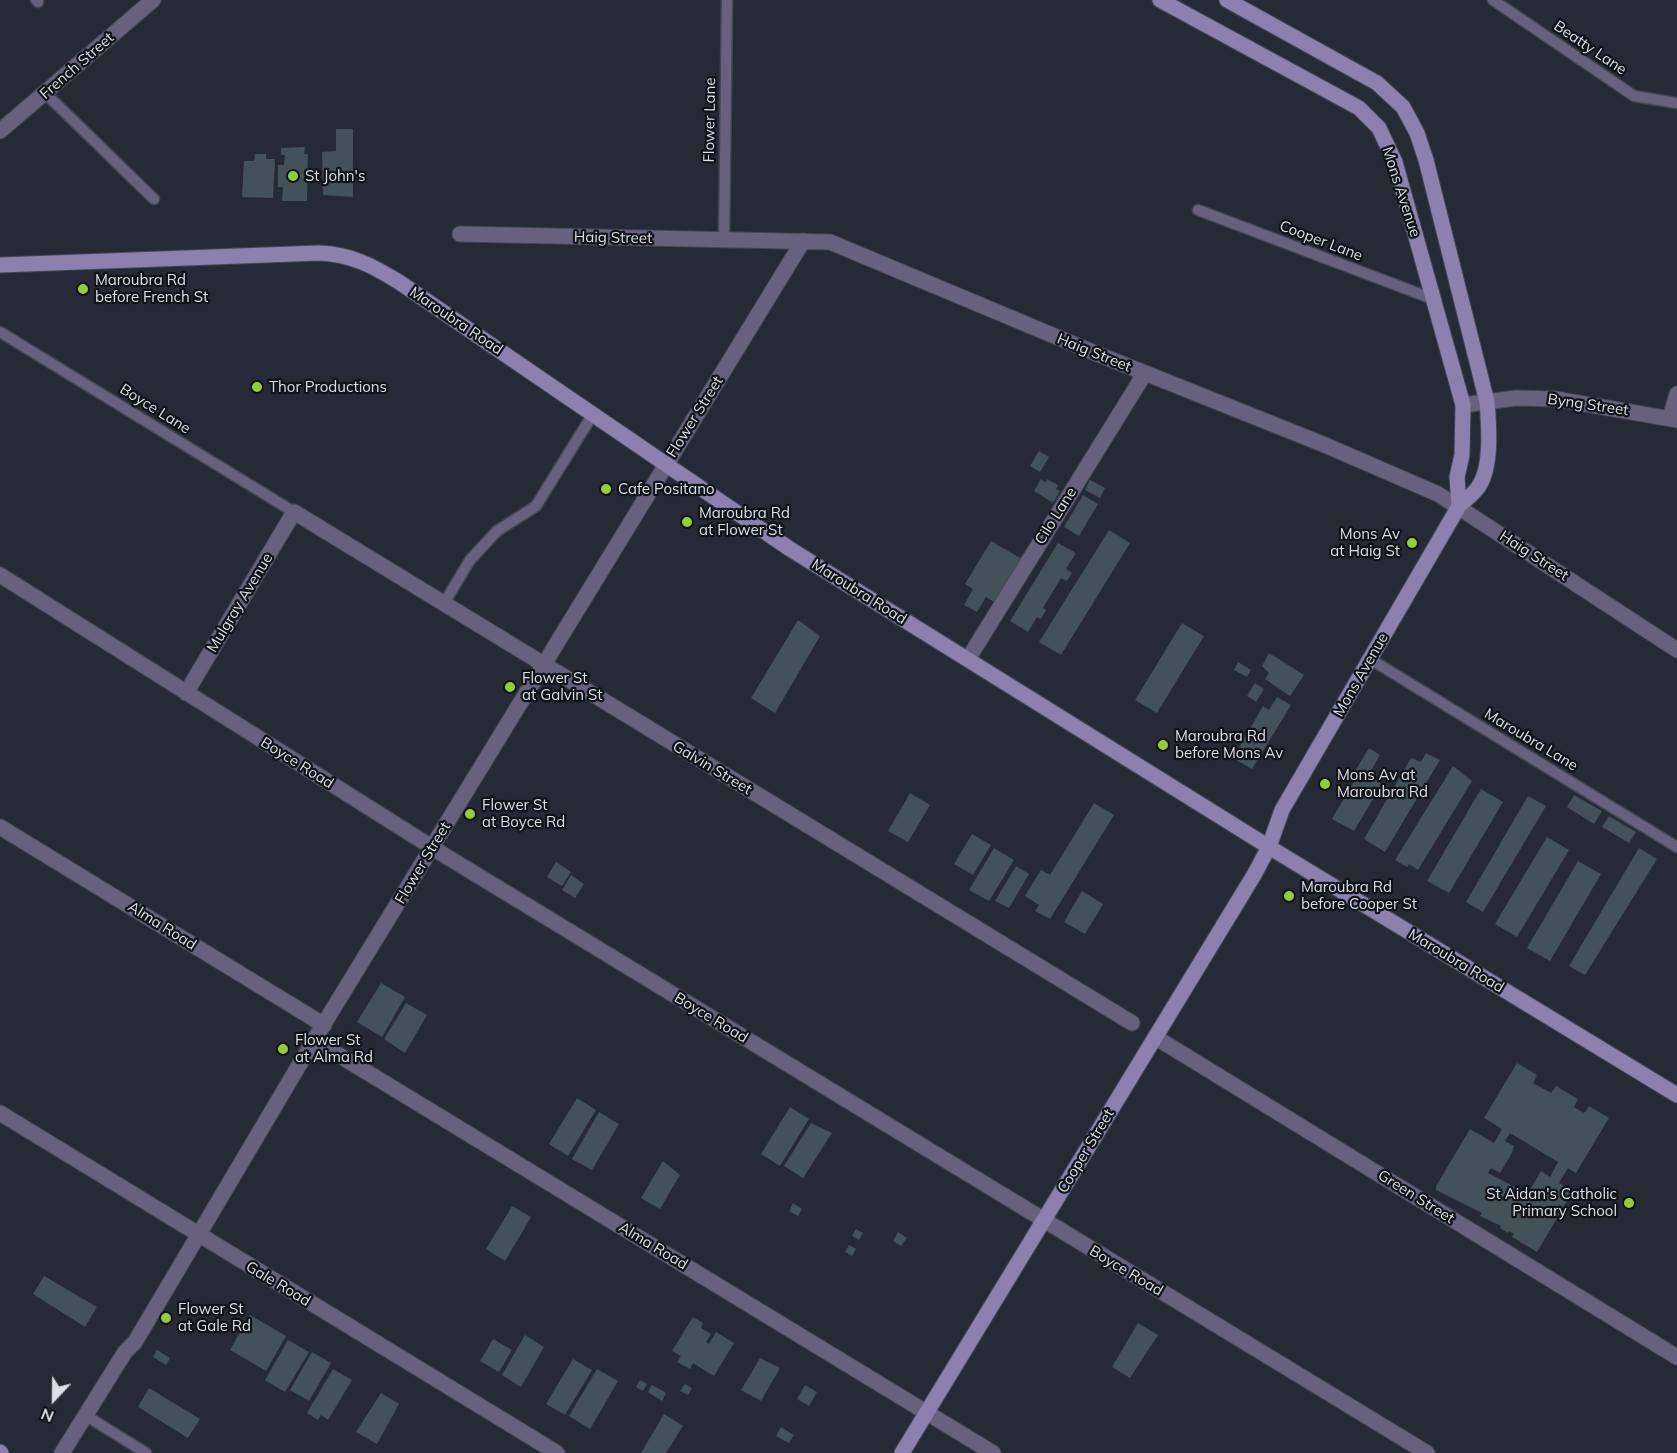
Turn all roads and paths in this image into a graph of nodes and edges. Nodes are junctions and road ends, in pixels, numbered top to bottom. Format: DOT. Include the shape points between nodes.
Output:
graph roads {
  1 [pos="153,0"];
  2 [pos="727,0"];
  3 [pos="1160,0"];
  4 [pos="1227,0"];
  5 [pos="1493,0"];
  6 [pos="46,94"];
  7 [pos="1677,103"];
  8 [pos="0,131"];
  9 [pos="154,199"];
  10 [pos="1198,210"];
  11 [pos="460,234"];
  12 [pos="724,240"];
  13 [pos="803,241"];
  14 [pos="0,265"];
  15 [pos="1433,299"];
  16 [pos="0,332"];
  17 [pos="1145,373"];
  18 [pos="1677,394"];
  19 [pos="1487,402"];
  20 [pos="1463,405"];
  21 [pos="593,414"];
  22 [pos="1673,419"];
  23 [pos="666,464"];
  24 [pos="1459,506"];
  25 [pos="294,512"];
  26 [pos="0,575"];
  27 [pos="443,605"];
  28 [pos="1677,650"];
  29 [pos="968,659"];
  30 [pos="1370,659"];
  31 [pos="543,666"];
  32 [pos="186,693"];
  33 [pos="0,827"];
  34 [pos="433,847"];
  35 [pos="1269,847"];
  36 [pos="1677,847"];
  37 [pos="1132,1023"];
  38 [pos="324,1024"];
  39 [pos="1155,1037"];
  40 [pos="314,1040"];
  41 [pos="1677,1095"];
  42 [pos="0,1113"];
  43 [pos="1044,1221"];
  44 [pos="197,1234"];
  45 [pos="1677,1358"];
  46 [pos="927,1412"];
  47 [pos="85,1415"];
  48 [pos="62,1453"];
  49 [pos="146,1453"];
  50 [pos="557,1453"];
  51 [pos="902,1453"];
  52 [pos="993,1453"];
  53 [pos="1427,1453"];
  1 -- 6 [label="street, French Street"];
  2 -- 12 [label="lane, Flower Lane"];
  3 -- 15 [label="street, Mons Avenue" via="1339,96 1359,108 1379,128 1395,162"];
  4 -- 19 [label="street, Mons Avenue" via="1377,83 1402,107 1426,160"];
  5 -- 7 [label="lane, Beatty Lane" via="1634,96"];
  6 -- 8 [label="street, French Street"];
  6 -- 9 [label="lane"];
  10 -- 15 [label="lane, Cooper Lane"];
  11 -- 12 [label="street, Haig Street"];
  12 -- 13 [label="street, Haig Street"];
  13 -- 17 [label="street, Haig Street" via="830,242"];
  13 -- 23 [label="street, Flower Street"];
  14 -- 21 [label="street, Maroubra Road" via="338,254 380,270"];
  15 -- 20 [label="street, Mons Avenue"];
  16 -- 25 [label="lane, Boyce Lane"];
  17 -- 24 [label="street, Haig Street" via="1326,445"];
  17 -- 29 [label="street, Cilo Lane"];
  18 -- 22 [label="street"];
  19 -- 20 [label="street, Byng Street"];
  19 -- 22 [label="street, Byng Street" via="1556,399"];
  19 -- 24 [label="street, Mons Avenue" via="1490,435 1482,477 1479,486"];
  20 -- 24 [label="street, Mons Avenue" via="1462,455 1457,477"];
  21 -- 23 [label="street, Maroubra Road"];
  21 -- 27 [label="lane" via="536,506 497,531 470,560"];
  23 -- 29 [label="street, Maroubra Road" via="790,549"];
  23 -- 31 [label="street, Flower Street"];
  24 -- 28 [label="street, Haig Street"];
  24 -- 30 [label="street, Mons Avenue"];
  25 -- 27 [label="street, Galvin Street"];
  25 -- 32 [label="street, Mulgray Avenue"];
  26 -- 32 [label="street, Boyce Road"];
  27 -- 31 [label="street, Galvin Street"];
  29 -- 35 [label="street, Maroubra Road"];
  30 -- 35 [label="street, Mons Avenue" via="1282,810"];
  30 -- 36 [label="lane, Maroubra Lane"];
  31 -- 34 [label="street, Flower Street"];
  31 -- 37 [label="street, Galvin Street"];
  32 -- 34 [label="street, Boyce Road"];
  33 -- 38 [label="street, Alma Road"];
  34 -- 38 [label="street, Flower Street"];
  34 -- 43 [label="street, Boyce Road"];
  35 -- 39 [label="street, Cooper Street"];
  35 -- 41 [label="street, Maroubra Road"];
  38 -- 40 [label="street, Flower Street"];
  39 -- 43 [label="street, Cooper Street"];
  39 -- 45 [label="street, Green Street"];
  40 -- 44 [label="street, Flower Street"];
  40 -- 46 [label="street, Alma Road"];
  42 -- 44 [label="street, Gale Road"];
  43 -- 46 [label="street, Cooper Street"];
  43 -- 53 [label="street, Boyce Road"];
  44 -- 47 [label="street, Flower Street" via="135,1342"];
  44 -- 50 [label="street, Gale Road"];
  46 -- 51 [label="street, Cooper Street"];
  46 -- 52 [label="street, Alma Road"];
  47 -- 48 [label="street, Flower Street"];
  47 -- 49 [label="lane"];
}
